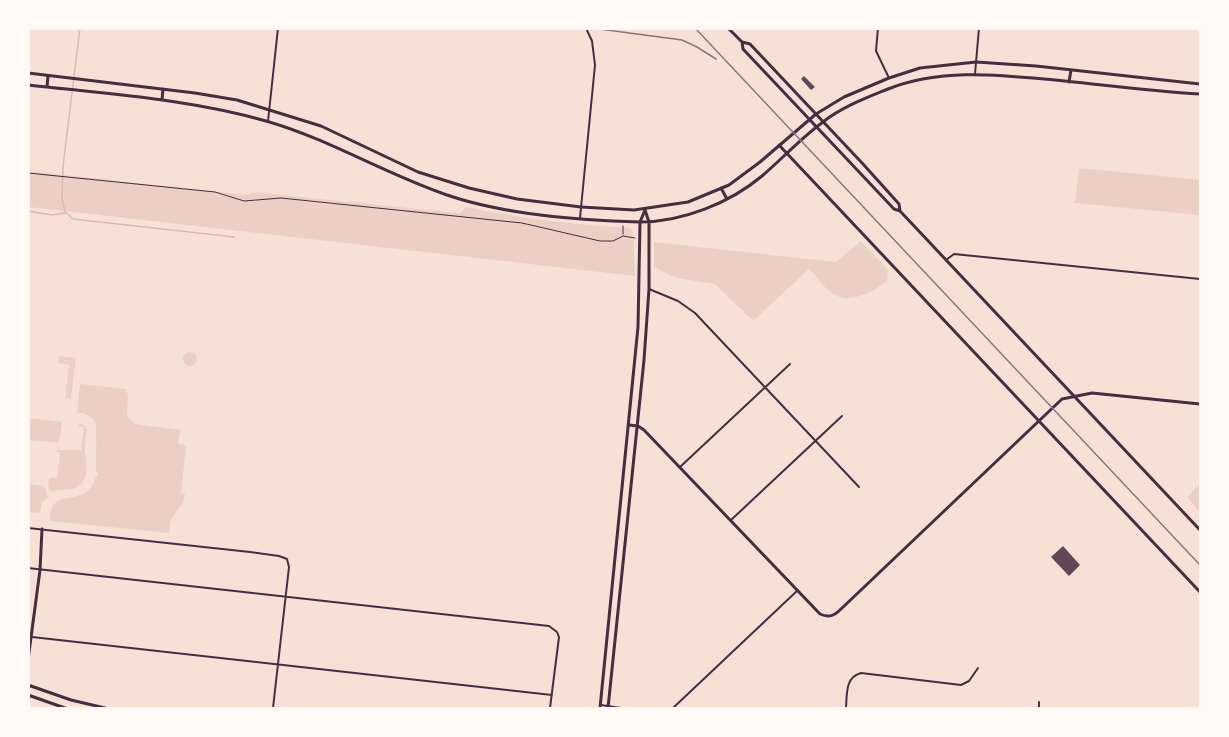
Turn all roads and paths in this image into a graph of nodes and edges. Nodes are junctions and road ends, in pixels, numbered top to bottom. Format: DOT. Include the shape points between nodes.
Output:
graph roads {
  1 [pos="278,28"];
  2 [pos="586,28"];
  3 [pos="728,28"];
  4 [pos="878,28"];
  5 [pos="979,28"];
  6 [pos="742,42"];
  7 [pos="976,62"];
  8 [pos="1071,70"];
  9 [pos="28,73"];
  10 [pos="975,74"];
  11 [pos="48,76"];
  12 [pos="889,78"];
  13 [pos="1069,81"];
  14 [pos="1200,84"];
  15 [pos="28,85"];
  16 [pos="47,87"];
  17 [pos="163,89"];
  18 [pos="1200,94"];
  19 [pos="162,100"];
  20 [pos="269,110"];
  21 [pos="816,114"];
  22 [pos="809,118"];
  23 [pos="268,121"];
  24 [pos="823,122"];
  25 [pos="817,127"];
  26 [pos="779,145"];
  27 [pos="787,153"];
  28 [pos="28,173"];
  29 [pos="721,188"];
  30 [pos="726,199"];
  31 [pos="581,207"];
  32 [pos="645,210"];
  33 [pos="900,211"];
  34 [pos="580,218"];
  35 [pos="623,222"];
  36 [pos="640,222"];
  37 [pos="649,222"];
  38 [pos="623,236"];
  39 [pos="640,238"];
  40 [pos="946,260"];
  41 [pos="1200,279"];
  42 [pos="649,289"];
  43 [pos="790,364"];
  44 [pos="765,386"];
  45 [pos="1074,395"];
  46 [pos="1200,404"];
  47 [pos="842,416"];
  48 [pos="1041,422"];
  49 [pos="629,424"];
  50 [pos="638,426"];
  51 [pos="816,440"];
  52 [pos="680,467"];
  53 [pos="859,487"];
  54 [pos="731,520"];
  55 [pos="28,528"];
  56 [pos="42,529"];
  57 [pos="1200,530"];
  58 [pos="28,568"];
  59 [pos="40,570"];
  60 [pos="798,590"];
  61 [pos="1200,592"];
  62 [pos="285,597"];
  63 [pos="32,637"];
  64 [pos="28,660"];
  65 [pos="278,664"];
  66 [pos="978,668"];
  67 [pos="28,686"];
  68 [pos="28,695"];
  69 [pos="552,695"];
  70 [pos="1040,702"];
  71 [pos="601,707"];
  72 [pos="608,707"];
  73 [pos="65,708"];
  74 [pos="105,708"];
  75 [pos="273,708"];
  76 [pos="550,708"];
  77 [pos="621,708"];
  78 [pos="673,708"];
  79 [pos="846,708"];
  80 [pos="1039,708"];
  1 -- 20 [label="street"];
  2 -- 31 [label="street" via="596,65"];
  3 -- 6 [label="main road"];
  4 -- 12 [label="street" via="876,51"];
  5 -- 7 [label="street"];
  6 -- 21 [label="main road" via="750,44"];
  6 -- 22 [label="main road" via="743,49"];
  7 -- 8 [label="main road"];
  7 -- 10 [label="street"];
  7 -- 12 [label="main road" via="929,66"];
  8 -- 13 [label="main road"];
  8 -- 14 [label="main road"];
  9 -- 11 [label="main road"];
  10 -- 13 [label="main road"];
  10 -- 24 [label="main road" via="930,78 890,88"];
  11 -- 16 [label="main road"];
  11 -- 17 [label="main road"];
  12 -- 21 [label="main road"];
  13 -- 18 [label="main road"];
  15 -- 16 [label="main road"];
  16 -- 19 [label="main road"];
  17 -- 19 [label="main road"];
  17 -- 20 [label="main road" via="237,100"];
  19 -- 23 [label="main road"];
  20 -- 23 [label="street"];
  20 -- 31 [label="main road" via="321,126 449,183 517,199"];
  21 -- 22 [label="main road"];
  21 -- 24 [label="main road"];
  22 -- 25 [label="main road"];
  22 -- 26 [label="main road"];
  23 -- 34 [label="main road" via="317,138 447,195 514,212"];
  24 -- 25 [label="main road"];
  24 -- 33 [label="main road" via="895,200"];
  25 -- 27 [label="main road"];
  25 -- 33 [label="main road"];
  26 -- 27 [label="main road"];
  26 -- 29 [label="main road"];
  27 -- 30 [label="main road" via="762,176"];
  27 -- 48 [label="main road"];
  28 -- 38 [label="path" via="215,192 244,201 281,198 522,223 600,241"];
  29 -- 30 [label="main road"];
  29 -- 32 [label="main road" via="688,202"];
  30 -- 37 [label="main road" via="697,212"];
  31 -- 32 [label="main road"];
  31 -- 34 [label="street"];
  32 -- 36 [label="main road"];
  32 -- 37 [label="main road"];
  33 -- 40 [label="main road"];
  34 -- 35 [label="main road"];
  35 -- 36 [label="main road"];
  35 -- 38 [label="path"];
  36 -- 37 [label="main road"];
  36 -- 39 [label="main road"];
  37 -- 42 [label="main road"];
  38 -- 39 [label="path"];
  39 -- 49 [label="main road" via="640,309"];
  40 -- 41 [label="street" via="954,254"];
  40 -- 45 [label="main road"];
  42 -- 44 [label="street" via="695,313"];
  42 -- 50 [label="main road"];
  43 -- 44 [label="street"];
  44 -- 51 [label="street"];
  44 -- 52 [label="street"];
  45 -- 46 [label="main road" via="1092,393"];
  45 -- 48 [label="main road" via="1062,399"];
  45 -- 57 [label="main road"];
  47 -- 51 [label="street"];
  48 -- 60 [label="main road" via="834,615 820,614"];
  48 -- 61 [label="main road"];
  49 -- 50 [label="main road"];
  49 -- 71 [label="main road"];
  50 -- 52 [label="main road"];
  50 -- 72 [label="main road"];
  51 -- 53 [label="street"];
  51 -- 54 [label="street"];
  52 -- 54 [label="main road"];
  54 -- 60 [label="main road"];
  55 -- 56 [label="street"];
  56 -- 59 [label="main road"];
  56 -- 62 [label="street" via="279,555 287,559"];
  58 -- 59 [label="street"];
  59 -- 62 [label="street"];
  59 -- 63 [label="main road"];
  60 -- 78 [label="street"];
  62 -- 65 [label="street"];
  62 -- 69 [label="street" via="549,626 558,637"];
  63 -- 64 [label="main road"];
  63 -- 65 [label="street"];
  65 -- 69 [label="street"];
  65 -- 75 [label="street"];
  66 -- 79 [label="street" via="961,685 861,673 853,676 849,684"];
  67 -- 74 [label="main road"];
  68 -- 73 [label="main road"];
  69 -- 76 [label="street"];
  70 -- 80 [label="street"];
  71 -- 72 [label="street"];
  72 -- 77 [label="street"];
}
